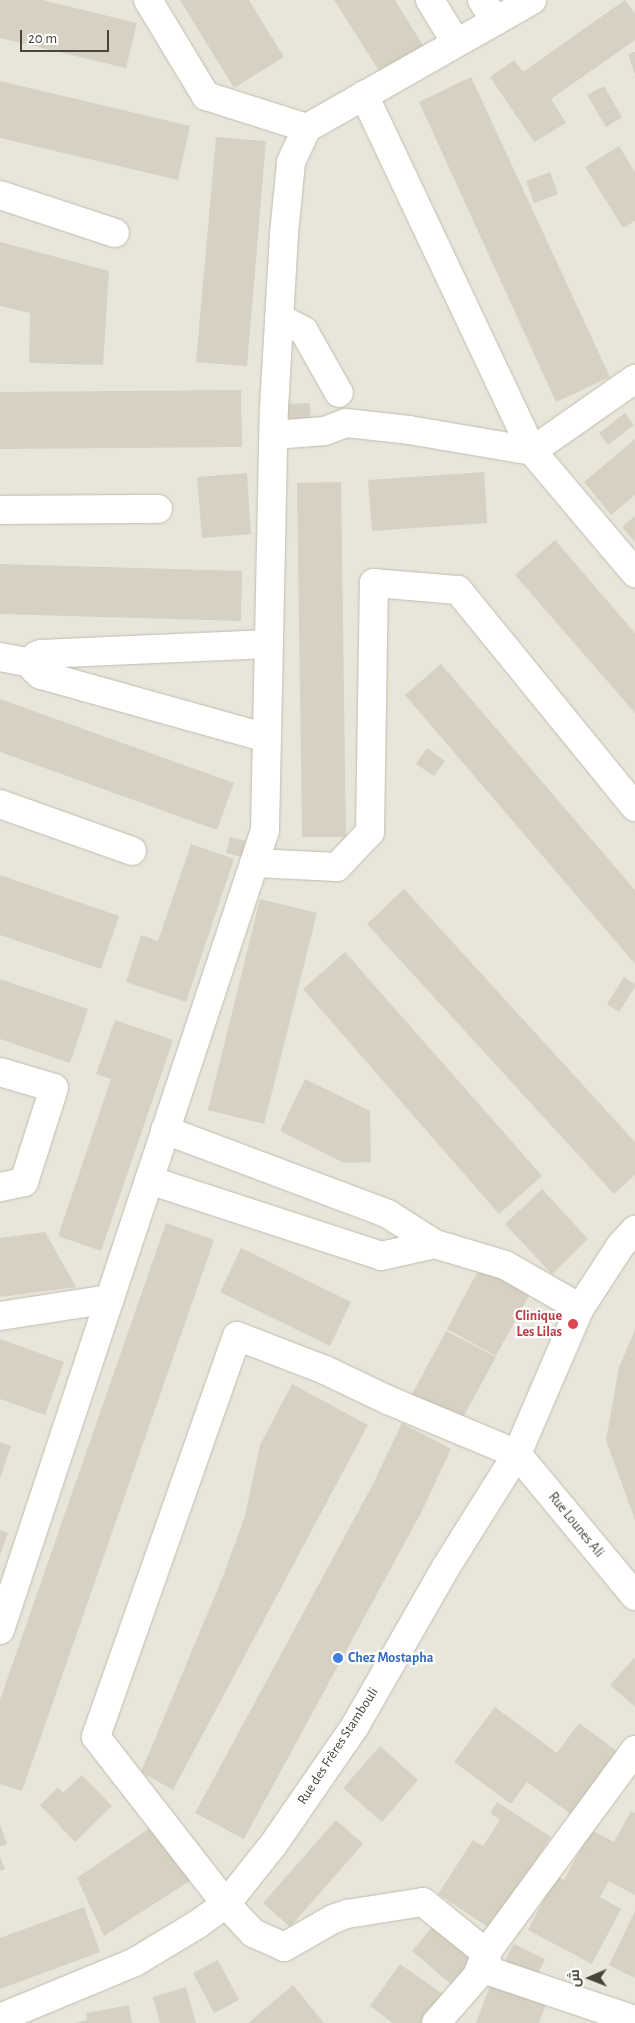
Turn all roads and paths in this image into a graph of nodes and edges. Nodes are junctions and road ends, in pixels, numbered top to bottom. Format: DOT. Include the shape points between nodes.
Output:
graph roads {
  1 [pos="148,0"];
  2 [pos="430,0"];
  3 [pos="532,0"];
  4 [pos="489,10"];
  5 [pos="456,43"];
  6 [pos="364,95"];
  7 [pos="307,128"];
  8 [pos="0,195"];
  9 [pos="116,233"];
  10 [pos="279,318"];
  11 [pos="635,378"];
  12 [pos="339,393"];
  13 [pos="273,444"];
  14 [pos="532,452"];
  15 [pos="158,509"];
  16 [pos="0,510"];
  17 [pos="635,573"];
  18 [pos="269,644"];
  19 [pos="0,657"];
  20 [pos="32,662"];
  21 [pos="267,738"];
  22 [pos="0,804"];
  23 [pos="635,807"];
  24 [pos="132,851"];
  25 [pos="254,863"];
  26 [pos="0,1072"];
  27 [pos="165,1130"];
  28 [pos="149,1180"];
  29 [pos="0,1187"];
  30 [pos="635,1230"];
  31 [pos="435,1244"];
  32 [pos="110,1299"];
  33 [pos="580,1308"];
  34 [pos="0,1316"];
  35 [pos="517,1454"];
  36 [pos="635,1596"];
  37 [pos="0,1630"];
  38 [pos="635,1750"];
  39 [pos="226,1904"];
  40 [pos="486,1953"];
  41 [pos="0,2018"];
  42 [pos="635,2020"];
  43 [pos="436,2023"];
  1 -- 7 [label="street" via="206,96"];
  2 -- 5 [label="street"];
  3 -- 4 [label="street"];
  4 -- 5 [label="street"];
  5 -- 6 [label="street"];
  6 -- 7 [label="street"];
  6 -- 14 [label="street"];
  7 -- 10 [label="street" via="291,162"];
  8 -- 9 [label="street"];
  10 -- 12 [label="street" via="304,331"];
  10 -- 13 [label="street"];
  11 -- 14 [label="street"];
  13 -- 14 [label="street" via="325,432 346,423 409,430"];
  13 -- 18 [label="street"];
  14 -- 17 [label="street"];
  15 -- 16 [label="street"];
  18 -- 20 [label="street" via="41,654"];
  18 -- 21 [label="street"];
  19 -- 20 [label="street"];
  20 -- 21 [label="street" via="41,675"];
  21 -- 25 [label="street" via="265,830"];
  22 -- 24 [label="street"];
  23 -- 25 [label="street" via="458,590 374,583 370,832 337,867"];
  25 -- 27 [label="street"];
  26 -- 29 [label="street" via="54,1088 24,1182"];
  27 -- 28 [label="street"];
  27 -- 31 [label="street" via="388,1214"];
  28 -- 31 [label="street" via="381,1256"];
  28 -- 32 [label="street"];
  30 -- 33 [label="street, Rue des Frères Stambouli" via="621,1245"];
  31 -- 33 [label="street" via="505,1265"];
  32 -- 34 [label="street"];
  32 -- 37 [label="street"];
  33 -- 35 [label="street, Rue des Frères Stambouli"];
  35 -- 36 [label="street, Rue Lounes Ali"];
  35 -- 39 [label="street, Rue des Frères Stambouli" via="446,1567 355,1726 273,1845"];
  35 -- 39 [label="street" via="325,1370 237,1336 96,1737"];
  38 -- 40 [label="street"];
  39 -- 40 [label="street" via="253,1933 284,1947 347,1914 423,1902"];
  39 -- 41 [label="street, Rue des Frères Stambouli" via="135,1962"];
  40 -- 42 [label="street" via="489,1971"];
  40 -- 43 [label="street" via="477,1976"];
}
